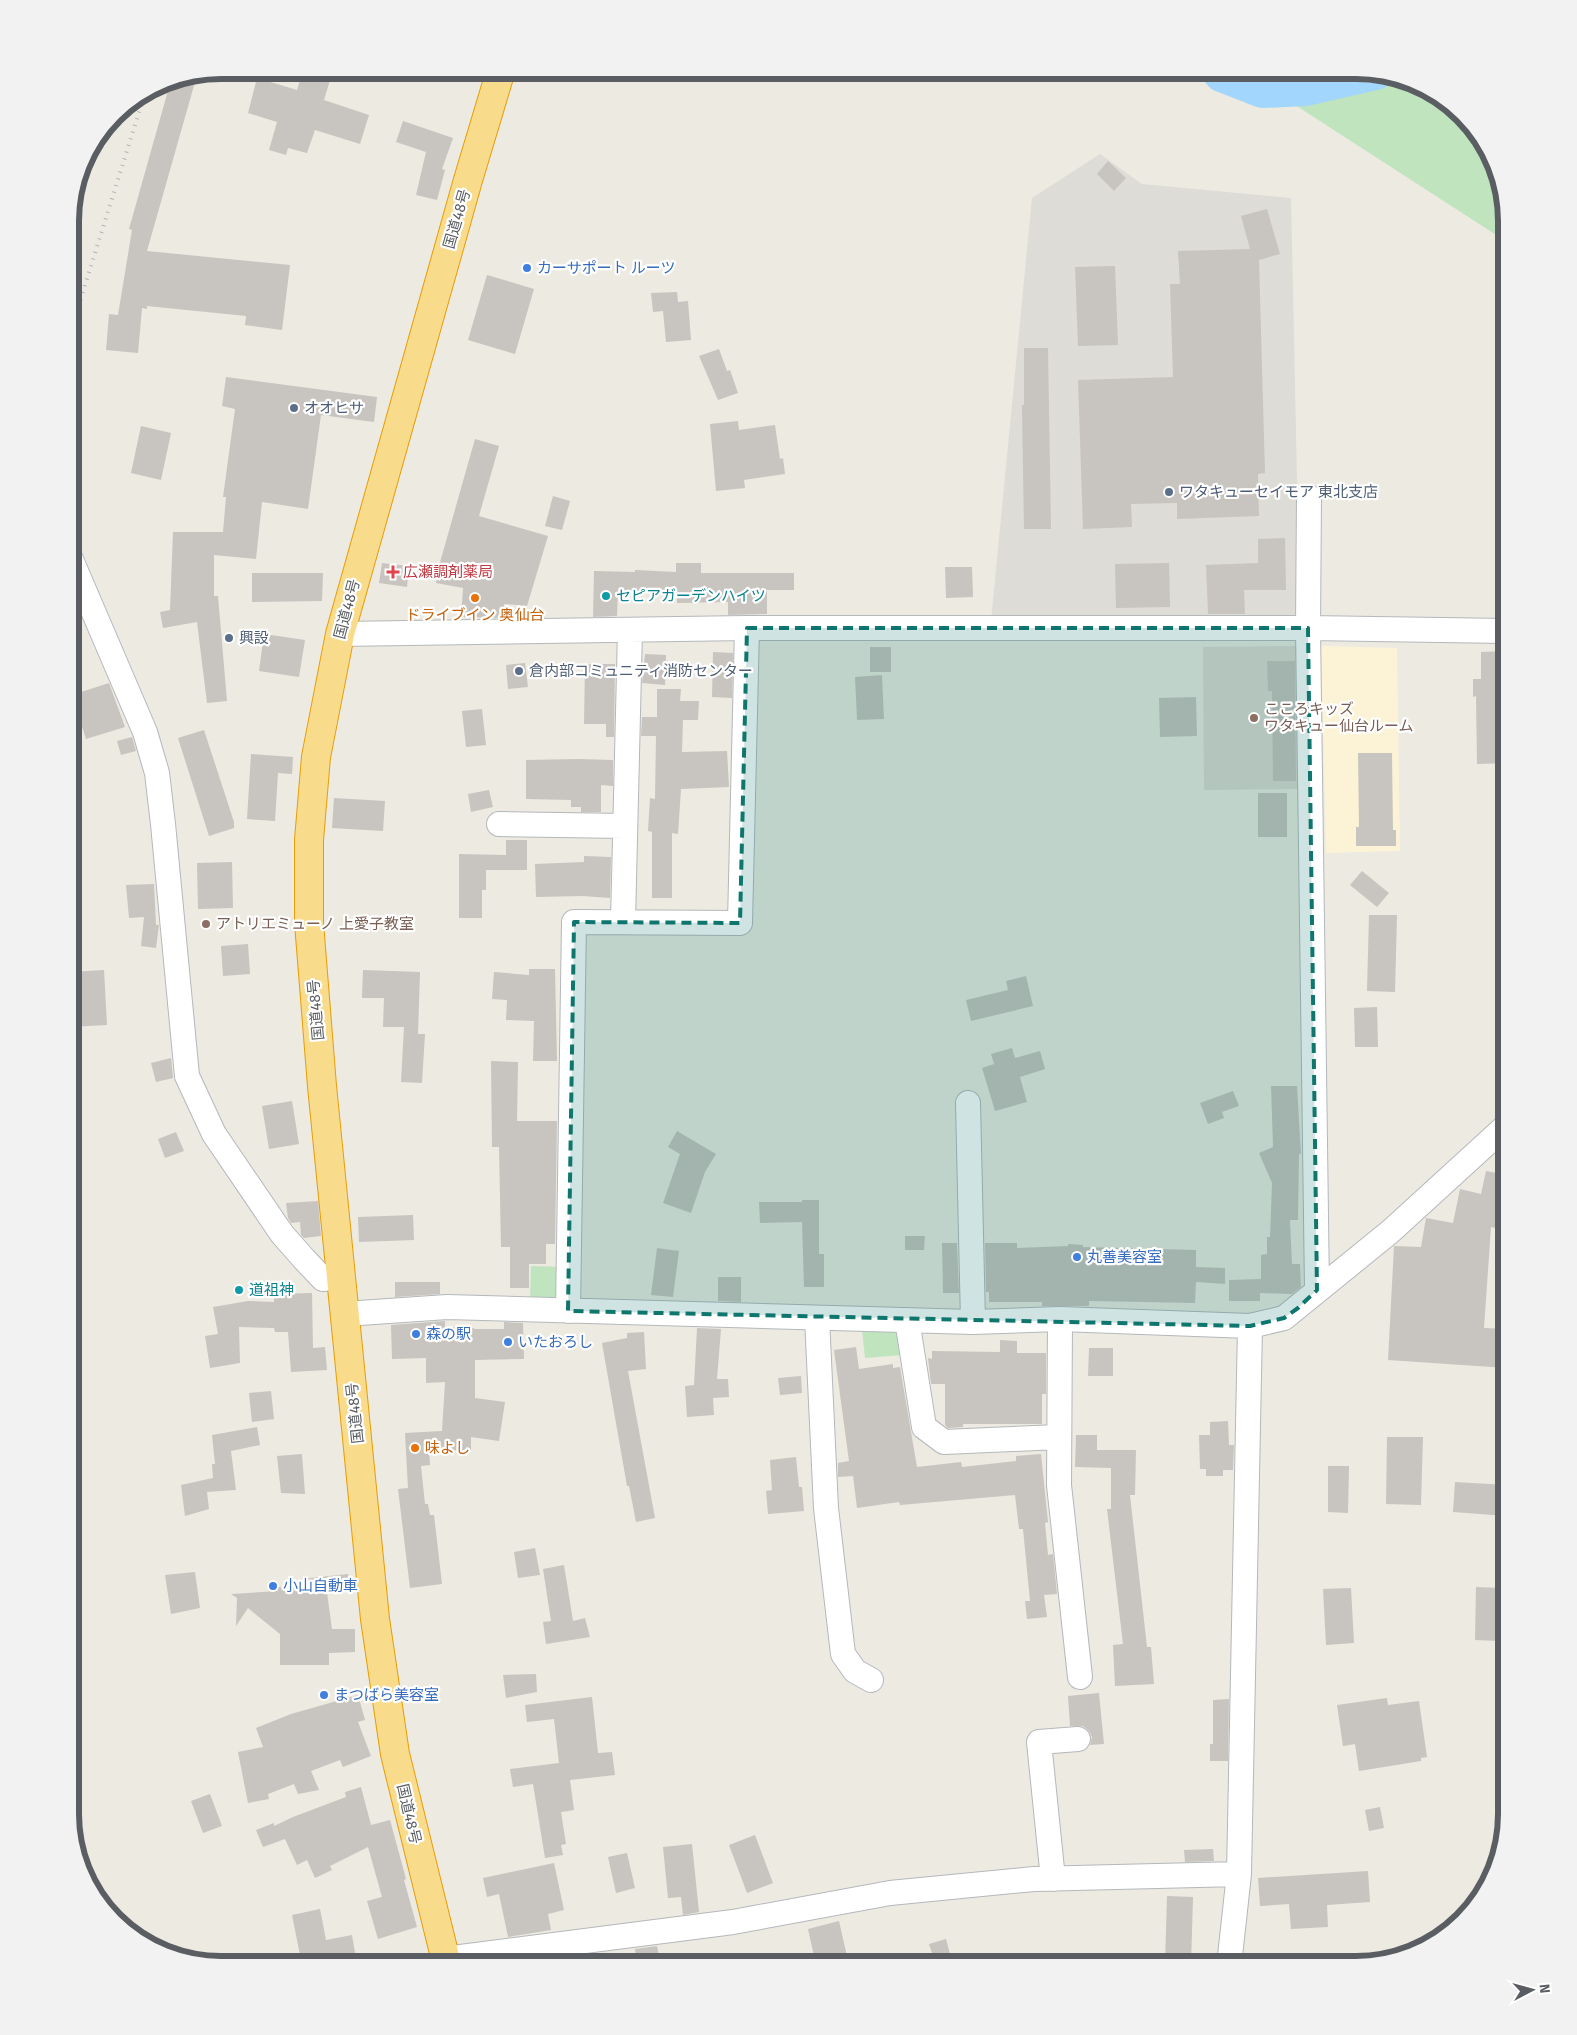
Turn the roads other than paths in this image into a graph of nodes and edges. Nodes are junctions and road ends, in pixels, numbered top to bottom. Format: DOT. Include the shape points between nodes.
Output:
graph roads {
  1 [pos="498,79"];
  2 [pos="1309,497"];
  3 [pos="79,578"];
  4 [pos="747,628"];
  5 [pos="1308,628"];
  6 [pos="630,630"];
  7 [pos="1498,630"];
  8 [pos="340,634"];
  9 [pos="499,824"];
  10 [pos="625,826"];
  11 [pos="622,922"];
  12 [pos="968,1103"];
  13 [pos="1498,1133"];
  14 [pos="340,1278"];
  15 [pos="1317,1290"];
  16 [pos="568,1311"];
  17 [pos="345,1314"];
  18 [pos="817,1318"];
  19 [pos="1060,1319"];
  20 [pos="907,1320"];
  21 [pos="973,1322"];
  22 [pos="1250,1326"];
  23 [pos="1059,1437"];
  24 [pos="1080,1677"];
  25 [pos="872,1680"];
  26 [pos="1078,1739"];
  27 [pos="1239,1874"];
  28 [pos="1053,1878"];
  29 [pos="445,1956"];
  30 [pos="489,1956"];
  31 [pos="1230,1956"];
  1 -- 8 [label="highway, 国道48号"];
  2 -- 5 [label="street"];
  3 -- 14 [label="street" via="139,715 157,773 187,1076 214,1134 282,1234 323,1279"];
  4 -- 5 [label="street"];
  4 -- 6 [label="street"];
  4 -- 11 [label="street" via="740,923"];
  5 -- 7 [label="street"];
  5 -- 15 [label="street"];
  6 -- 8 [label="street"];
  6 -- 10 [label="street"];
  8 -- 14 [label="highway, 国道48号" via="316,757 309,840 309,924"];
  9 -- 10 [label="street"];
  10 -- 11 [label="street"];
  11 -- 16 [label="street" via="574,922"];
  12 -- 21 [label="street"];
  13 -- 15 [label="street" via="1391,1231"];
  14 -- 17 [label="highway, 国道48号"];
  15 -- 22 [label="street" via="1284,1318"];
  16 -- 17 [label="street" via="447,1307"];
  16 -- 18 [label="street"];
  17 -- 29 [label="highway, 国道48号" via="375,1619 395,1754"];
  18 -- 20 [label="street"];
  18 -- 25 [label="street" via="826,1508 843,1654 856,1671"];
  19 -- 21 [label="street"];
  19 -- 22 [label="street"];
  19 -- 23 [label="street"];
  20 -- 21 [label="street"];
  20 -- 23 [label="street" via="924,1427 944,1442"];
  22 -- 27 [label="street"];
  23 -- 24 [label="street" via="1059,1485"];
  26 -- 28 [label="street" via="1039,1742"];
  27 -- 28 [label="street"];
  27 -- 31 [label="street"];
  28 -- 30 [label="street" via="890,1893 733,1922"];
}
